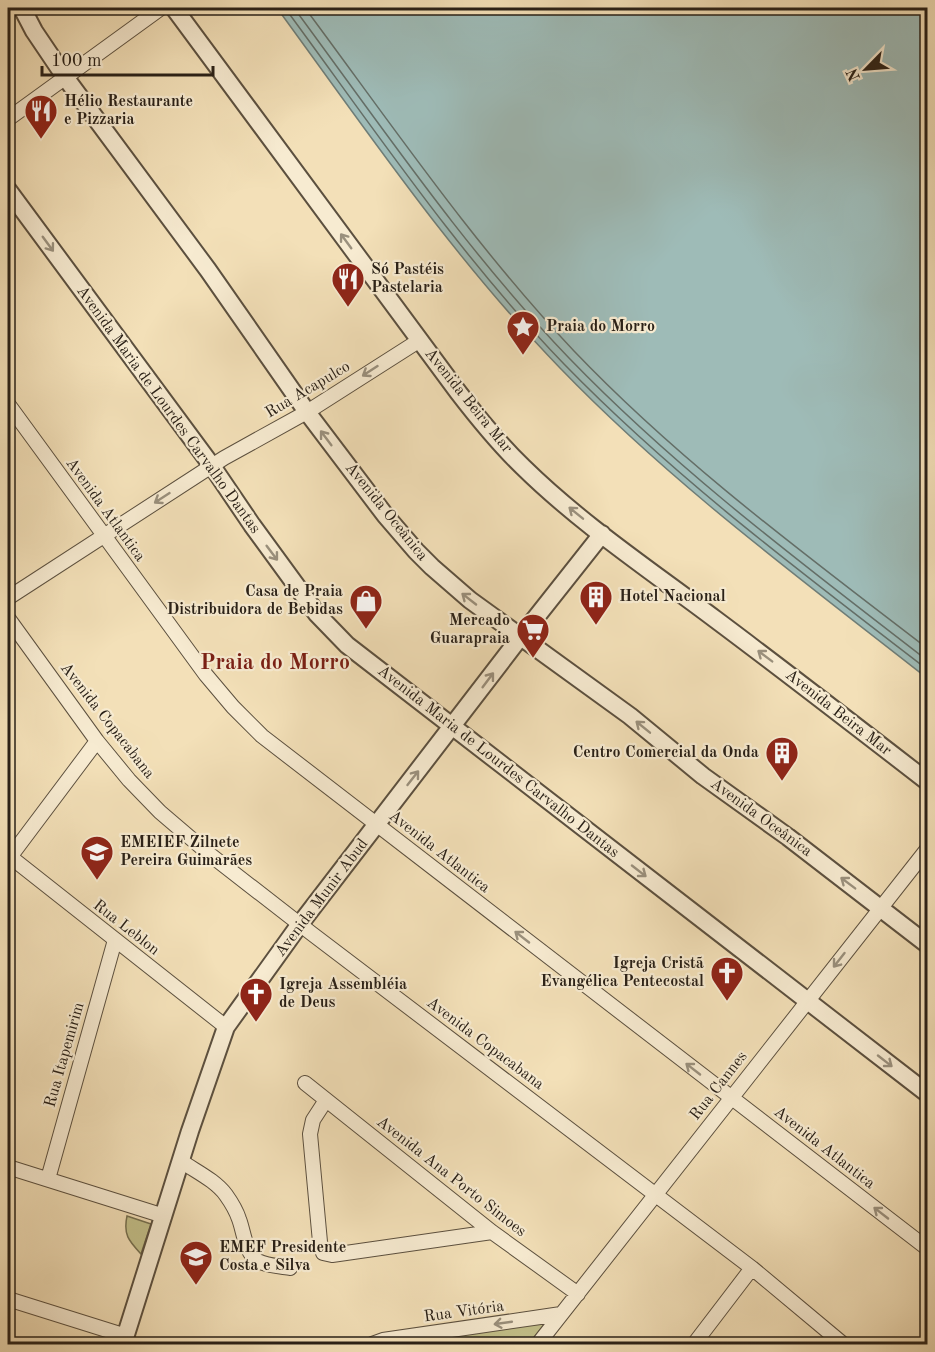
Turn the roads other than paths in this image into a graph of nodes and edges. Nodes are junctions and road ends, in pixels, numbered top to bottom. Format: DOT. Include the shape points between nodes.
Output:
graph roads {
  1 [pos="22,8"];
  2 [pos="161,8"];
  3 [pos="174,8"];
  4 [pos="65,77"];
  5 [pos="8,119"];
  6 [pos="8,190"];
  7 [pos="420,340"];
  8 [pos="8,404"];
  9 [pos="307,412"];
  10 [pos="212,466"];
  11 [pos="602,534"];
  12 [pos="104,536"];
  13 [pos="8,598"];
  14 [pos="8,618"];
  15 [pos="521,637"];
  16 [pos="453,727"];
  17 [pos="97,741"];
  18 [pos="927,782"];
  19 [pos="377,825"];
  20 [pos="927,848"];
  21 [pos="8,859"];
  22 [pos="881,908"];
  23 [pos="300,924"];
  24 [pos="115,940"];
  25 [pos="927,945"];
  26 [pos="807,1001"];
  27 [pos="226,1027"];
  28 [pos="305,1083"];
  29 [pos="927,1094"];
  30 [pos="731,1098"];
  31 [pos="326,1100"];
  32 [pos="181,1161"];
  33 [pos="8,1167"];
  34 [pos="48,1179"];
  35 [pos="656,1194"];
  36 [pos="164,1216"];
  37 [pos="492,1232"];
  38 [pos="927,1249"];
  39 [pos="290,1268"];
  40 [pos="752,1269"];
  41 [pos="578,1294"];
  42 [pos="8,1299"];
  43 [pos="561,1314"];
  44 [pos="124,1340"];
  45 [pos="372,1344"];
  46 [pos="538,1344"];
  47 [pos="693,1344"];
  48 [pos="843,1344"];
  1 -- 4 [label="street, Avenida Oceânica"];
  2 -- 4 [label="street"];
  7 -- 3 [label="street, Avenida Beira Mar, one-way"];
  4 -- 5 [label="street"];
  4 -- 9 [label="street, Avenida Oceânica"];
  6 -- 10 [label="street, Avenida Maria de Lourdes Carvalho Dantas, one-way"];
  7 -- 9 [label="street, Rua Acapulco, one-way"];
  11 -- 7 [label="street, Avenida Beira Mar, one-way" via="555,497 489,432"];
  8 -- 12 [label="street, Avenida Atlantica"];
  9 -- 10 [label="street, Rua Acapulco"];
  15 -- 9 [label="street, Avenida Oceânica, one-way" via="470,600 416,551"];
  10 -- 12 [label="street, Rua Acapulco, one-way"];
  10 -- 16 [label="street, Avenida Maria de Lourdes Carvalho Dantas, one-way" via="317,614 347,645"];
  11 -- 15 [label="street, Avenida Munir Abud"];
  18 -- 11 [label="street, Avenida Beira Mar, one-way"];
  12 -- 13 [label="street, Rua Acapulco"];
  12 -- 19 [label="street, Avenida Atlantica" via="233,707 262,736"];
  14 -- 17 [label="street, Avenida Copacabana"];
  16 -- 15 [label="street, Avenida Munir Abud, one-way"];
  22 -- 15 [label="street, Avenida Oceânica, one-way"];
  19 -- 16 [label="street, Avenida Munir Abud, one-way"];
  16 -- 26 [label="street, Avenida Maria de Lourdes Carvalho Dantas, one-way"];
  17 -- 21 [label="street"];
  17 -- 23 [label="street, Avenida Copacabana" via="160,812"];
  19 -- 23 [label="street, Avenida Munir Abud"];
  30 -- 19 [label="street, Avenida Atlantica, one-way"];
  20 -- 22 [label="street, Rua Cannes"];
  21 -- 24 [label="street, Rua Leblon"];
  22 -- 25 [label="street, Avenida Oceânica"];
  22 -- 26 [label="street, Rua Cannes, one-way"];
  23 -- 27 [label="street, Avenida Munir Abud"];
  23 -- 35 [label="street, Avenida Copacabana"];
  24 -- 27 [label="street, Rua Leblon"];
  24 -- 34 [label="street, Rua Itapemirim"];
  26 -- 29 [label="street, Avenida Maria de Lourdes Carvalho Dantas, one-way"];
  26 -- 30 [label="street, Rua Cannes"];
  27 -- 32 [label="street, Avenida Munir Abud"];
  28 -- 31 [label="street, Avenida Ana Porto Simoes"];
  30 -- 35 [label="street, Rua Cannes"];
  38 -- 30 [label="street, Avenida Atlantica, one-way"];
  31 -- 37 [label="street, Avenida Ana Porto Simoes"];
  31 -- 37 [label="street" via="313,1120 310,1134 323,1253 332,1255"];
  32 -- 36 [label="street, Avenida Munir Abud"];
  32 -- 39 [label="street" via="224,1192 257,1260"];
  33 -- 34 [label="street"];
  34 -- 36 [label="street"];
  35 -- 40 [label="street, Avenida Copacabana"];
  35 -- 41 [label="street, Rua Cannes"];
  36 -- 44 [label="street, Avenida Munir Abud"];
  37 -- 41 [label="street, Avenida Ana Porto Simoes"];
  40 -- 47 [label="street"];
  40 -- 48 [label="street, Avenida Copacabana"];
  41 -- 43 [label="street, Rua Cannes"];
  42 -- 44 [label="street"];
  43 -- 45 [label="street, Rua Vitória, one-way"];
  43 -- 46 [label="street, Rua Cannes"];
}
